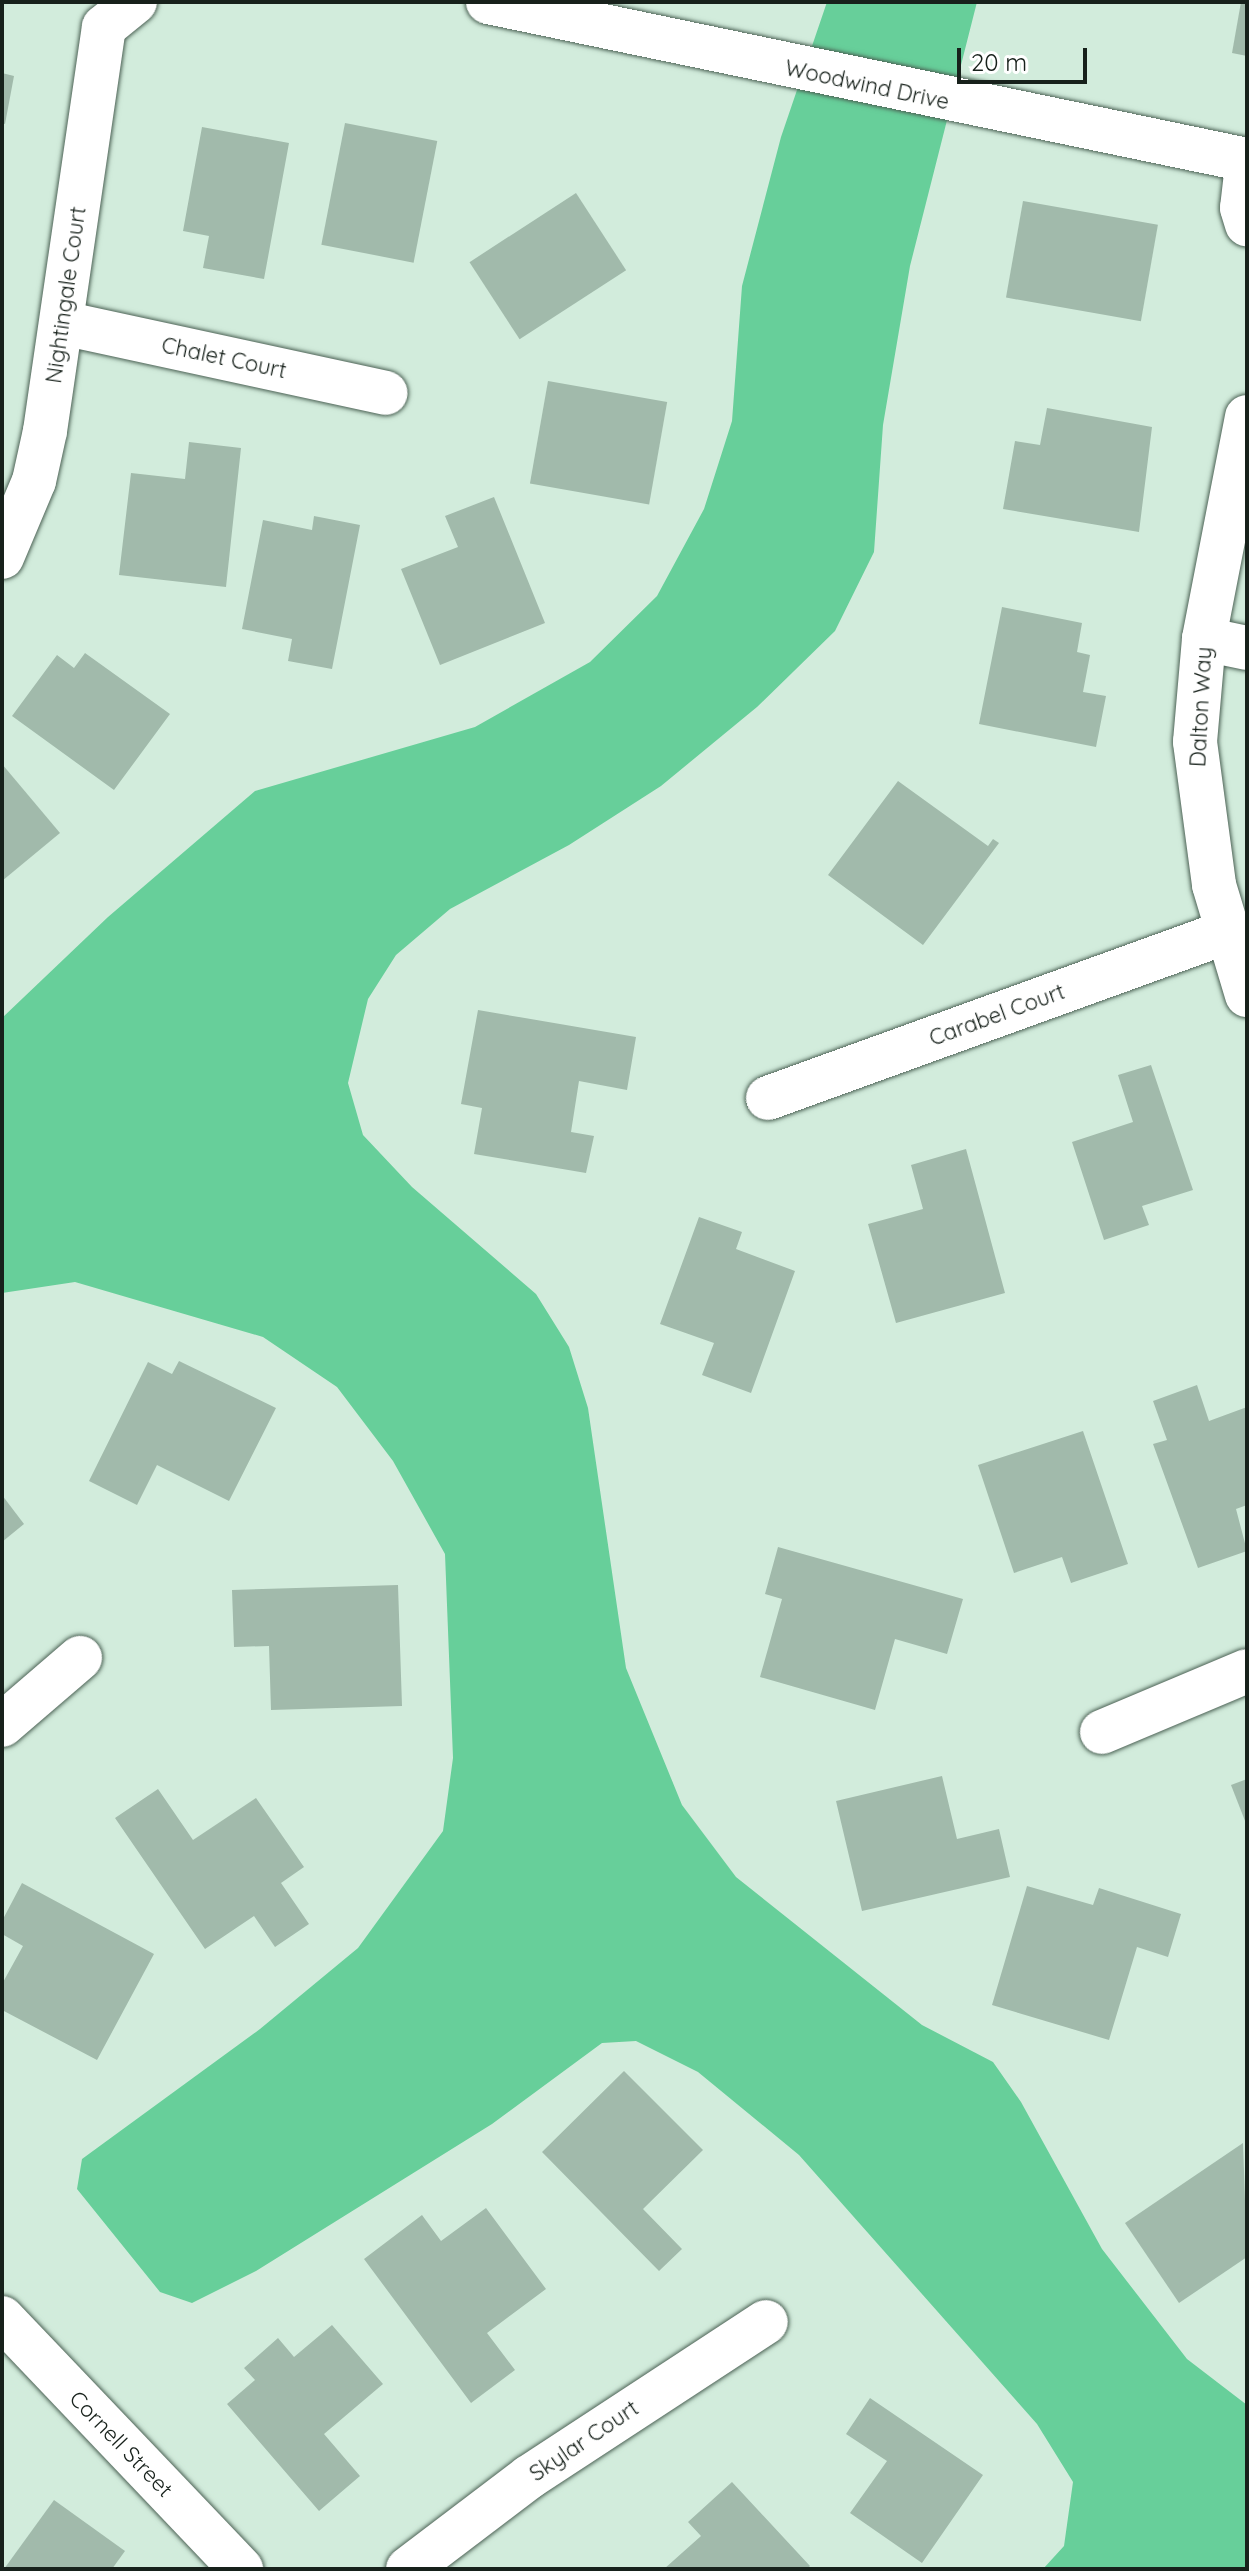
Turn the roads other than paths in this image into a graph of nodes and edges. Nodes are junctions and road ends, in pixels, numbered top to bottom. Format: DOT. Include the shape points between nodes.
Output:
graph roads {
  1 [pos="488,2"];
  2 [pos="108,10"];
  3 [pos="570,11"];
  4 [pos="1247,163"];
  5 [pos="1247,224"];
  6 [pos="62,323"];
  7 [pos="386,393"];
  8 [pos="1247,417"];
  9 [pos="2,557"];
  10 [pos="1204,639"];
  11 [pos="1247,648"];
  12 [pos="1226,932"];
  13 [pos="1247,995"];
  14 [pos="768,1098"];
  15 [pos="80,1658"];
  16 [pos="1247,1671"];
  17 [pos="2,1725"];
  18 [pos="1102,1732"];
  19 [pos="2,2318"];
  20 [pos="766,2322"];
  21 [pos="241,2569"];
  22 [pos="408,2569"];
  1 -- 3 [label="street, Woodwind Drive"];
  2 -- 6 [label="street, Nightingale Court"];
  3 -- 4 [label="street, Woodwind Drive" via="788,69"];
  4 -- 5 [label="street" via="1242,208"];
  6 -- 7 [label="street, Chalet Court"];
  6 -- 9 [label="street, Nightingale Court" via="34,481"];
  8 -- 10 [label="street, Dalton Way"];
  10 -- 11 [label="street"];
  10 -- 12 [label="street, Dalton Way" via="1195,742 1198,789"];
  12 -- 13 [label="street, Dalton Way"];
  12 -- 14 [label="street, Carabel Court"];
  15 -- 17 [label="street"];
  16 -- 18 [label="street"];
  19 -- 21 [label="street, Cornell Street"];
  20 -- 22 [label="street, Skylar Court" via="542,2468"];
}
